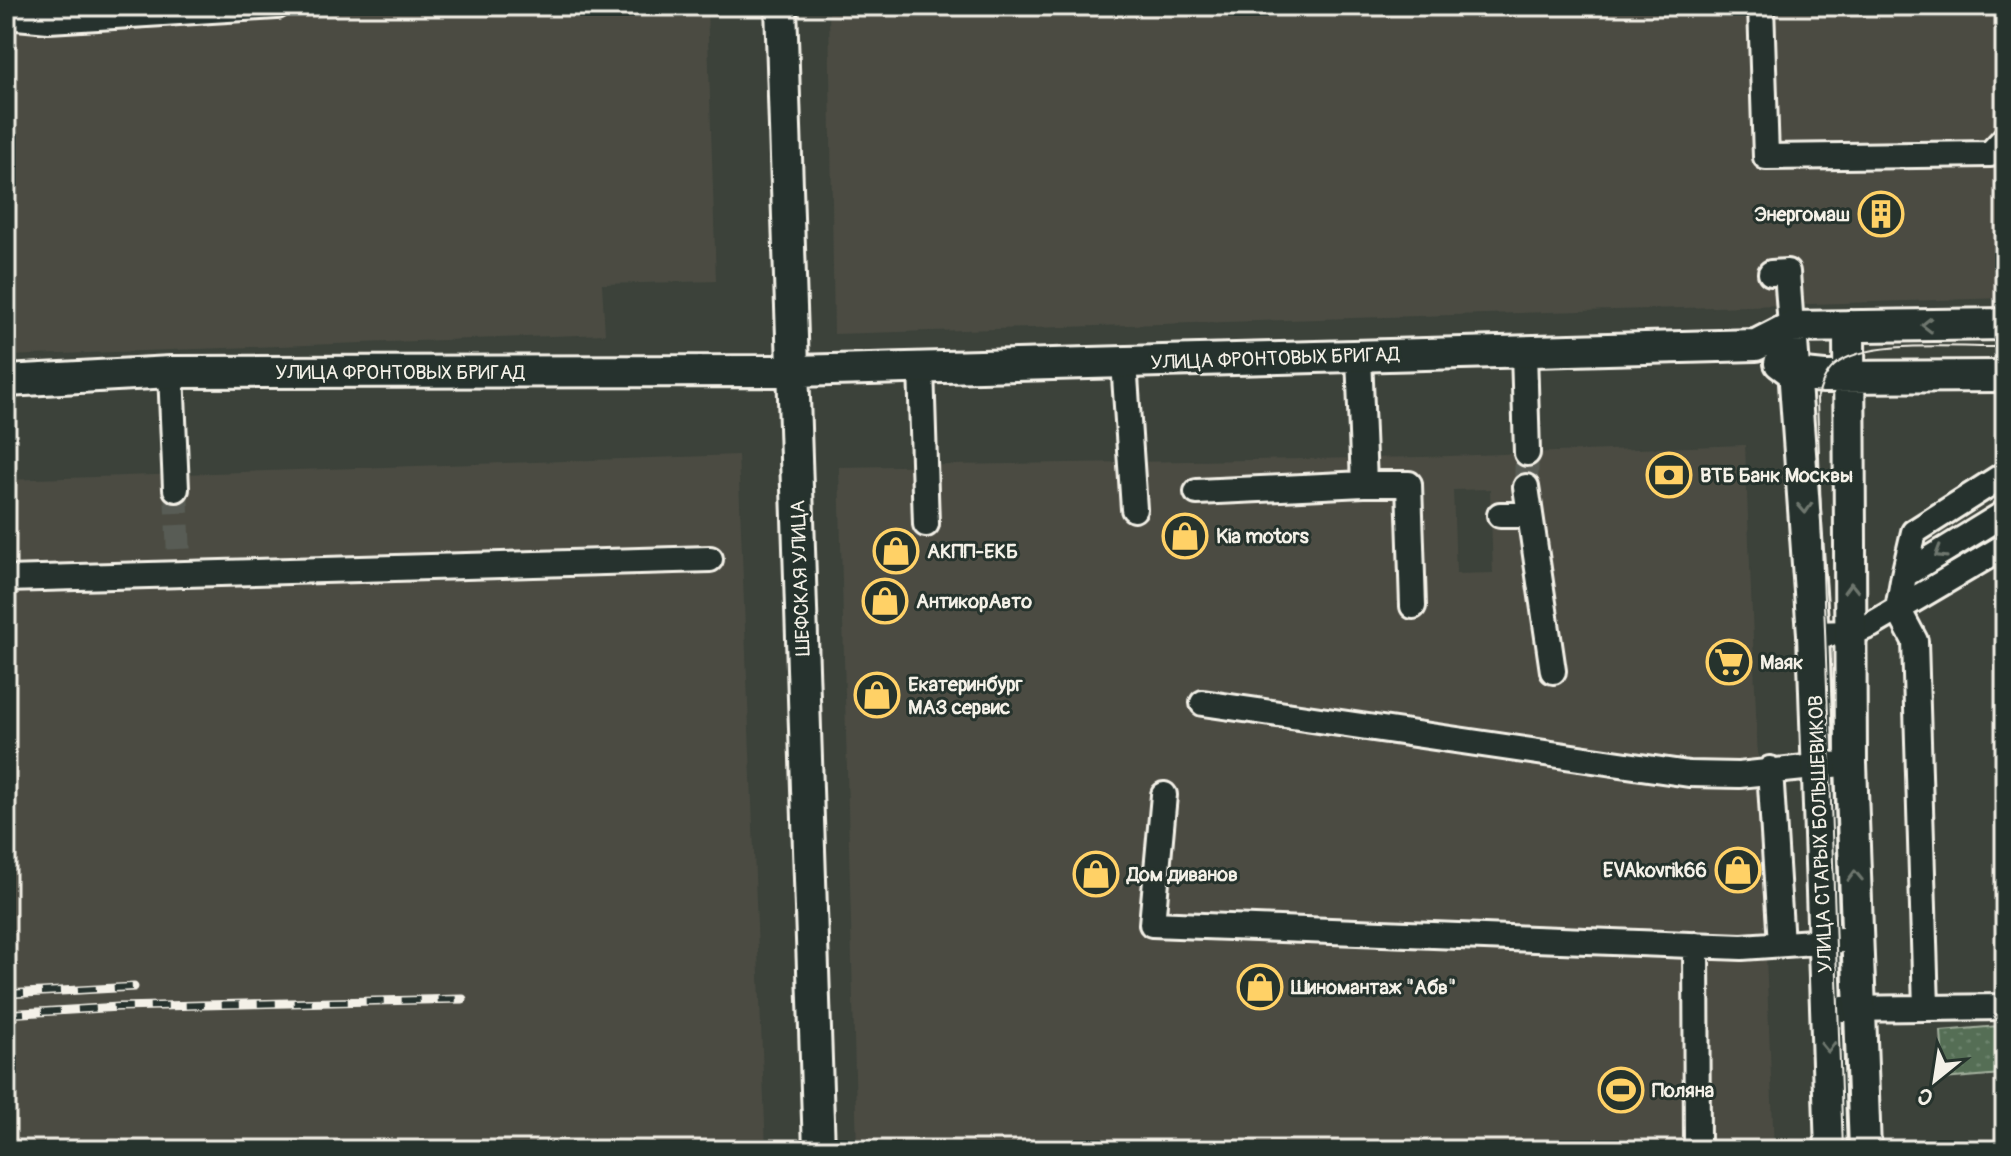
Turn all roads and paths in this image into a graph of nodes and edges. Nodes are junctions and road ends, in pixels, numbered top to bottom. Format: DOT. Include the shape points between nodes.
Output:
graph roads {
  1 [pos="277,6"];
  2 [pos="781,6"];
  3 [pos="1761,6"];
  4 [pos="6,16"];
  5 [pos="2005,138"];
  6 [pos="1771,273"];
  7 [pos="2005,324"];
  8 [pos="1849,326"];
  9 [pos="1791,327"];
  10 [pos="1756,345"];
  11 [pos="1524,352"];
  12 [pos="1359,356"];
  13 [pos="1124,362"];
  14 [pos="921,368"];
  15 [pos="795,371"];
  16 [pos="171,372"];
  17 [pos="1795,374"];
  18 [pos="2005,376"];
  19 [pos="1850,377"];
  20 [pos="6,381"];
  21 [pos="1527,453"];
  22 [pos="2005,474"];
  23 [pos="1364,484"];
  24 [pos="1526,487"];
  25 [pos="176,489"];
  26 [pos="1197,492"];
  27 [pos="1134,509"];
  28 [pos="2005,513"];
  29 [pos="1500,515"];
  30 [pos="1529,515"];
  31 [pos="926,524"];
  32 [pos="2005,546"];
  33 [pos="710,559"];
  34 [pos="2005,560"];
  35 [pos="1980,561"];
  36 [pos="1904,575"];
  37 [pos="6,579"];
  38 [pos="1413,606"];
  39 [pos="1898,609"];
  40 [pos="1852,633"];
  41 [pos="1813,634"];
  42 [pos="1553,671"];
  43 [pos="1203,703"];
  44 [pos="1851,763"];
  45 [pos="1819,765"];
  46 [pos="1770,769"];
  47 [pos="1164,795"];
  48 [pos="1823,939"];
  49 [pos="1856,939"];
  50 [pos="1781,944"];
  51 [pos="1696,945"];
  52 [pos="2005,1007"];
  53 [pos="1926,1008"];
  54 [pos="1827,1009"];
  55 [pos="1861,1009"];
  56 [pos="1697,1145"];
  57 [pos="819,1150"];
  58 [pos="1831,1150"];
  59 [pos="1865,1150"];
  1 -- 4 [label="lane" via="49,20"];
  2 -- 15 [label="main road, ШЕФСКАЯ УЛИЦА"];
  3 -- 5 [label="lane" via="1766,157 1990,154"];
  6 -- 9 [label="lane" via="1787,272"];
  7 -- 8 [label="main road, УЛИЦА ФРОНТОВЫХ БРИГАД, one-way"];
  8 -- 9 [label="main road, УЛИЦА ФРОНТОВЫХ БРИГАД"];
  8 -- 19 [label="main road, УЛИЦА СТАРЫХ БОЛЬШЕВИКОВ"];
  9 -- 10 [label="main road, УЛИЦА ФРОНТОВЫХ БРИГАД"];
  9 -- 17 [label="main road, УЛИЦА СТАРЫХ БОЛЬШЕВИКОВ"];
  10 -- 11 [label="main road, УЛИЦА ФРОНТОВЫХ БРИГАД"];
  10 -- 17 [label="main road"];
  11 -- 12 [label="main road, УЛИЦА ФРОНТОВЫХ БРИГАД"];
  11 -- 21 [label="lane"];
  12 -- 13 [label="main road, УЛИЦА ФРОНТОВЫХ БРИГАД"];
  12 -- 23 [label="lane"];
  13 -- 14 [label="main road, УЛИЦА ФРОНТОВЫХ БРИГАД"];
  13 -- 27 [label="lane"];
  14 -- 15 [label="main road, УЛИЦА ФРОНТОВЫХ БРИГАД"];
  14 -- 31 [label="lane"];
  15 -- 16 [label="main road, УЛИЦА ФРОНТОВЫХ БРИГАД"];
  15 -- 57 [label="main road, ШЕФСКАЯ УЛИЦА"];
  16 -- 20 [label="main road, УЛИЦА ФРОНТОВЫХ БРИГАД"];
  16 -- 25 [label="lane"];
  17 -- 19 [label="main road"];
  17 -- 41 [label="main road, УЛИЦА СТАРЫХ БОЛЬШЕВИКОВ, one-way"];
  18 -- 19 [label="main road"];
  40 -- 19 [label="main road, УЛИЦА СТАРЫХ БОЛЬШЕВИКОВ, one-way"];
  22 -- 36 [label="lane" via="1914,532"];
  23 -- 26 [label="lane"];
  23 -- 38 [label="lane" via="1409,484"];
  24 -- 30 [label="lane"];
  28 -- 36 [label="lane, one-way"];
  29 -- 30 [label="lane"];
  30 -- 42 [label="lane"];
  32 -- 35 [label="lane"];
  33 -- 37 [label="lane" via="179,565"];
  34 -- 35 [label="lane"];
  35 -- 39 [label="lane"];
  36 -- 39 [label="lane"];
  39 -- 40 [label="lane"];
  39 -- 53 [label="lane" via="1915,641"];
  40 -- 41 [label="lane"];
  40 -- 44 [label="main road, УЛИЦА СТАРЫХ БОЛЬШЕВИКОВ"];
  41 -- 45 [label="main road, УЛИЦА СТАРЫХ БОЛЬШЕВИКОВ"];
  43 -- 46 [label="lane" via="1689,774 1739,775"];
  44 -- 45 [label="lane"];
  49 -- 44 [label="main road, УЛИЦА СТАРЫХ БОЛЬШЕВИКОВ, one-way"];
  45 -- 46 [label="lane"];
  45 -- 48 [label="main road, УЛИЦА СТАРЫХ БОЛЬШЕВИКОВ"];
  46 -- 50 [label="lane"];
  47 -- 51 [label="lane" via="1152,924"];
  48 -- 49 [label="lane"];
  48 -- 50 [label="lane"];
  48 -- 54 [label="main road, УЛИЦА СТАРЫХ БОЛЬШЕВИКОВ"];
  49 -- 55 [label="main road, УЛИЦА СТАРЫХ БОЛЬШЕВИКОВ"];
  50 -- 51 [label="lane"];
  51 -- 56 [label="lane"];
  52 -- 53 [label="lane"];
  53 -- 55 [label="lane"];
  54 -- 55 [label="lane"];
  54 -- 58 [label="main road, УЛИЦА СТАРЫХ БОЛЬШЕВИКОВ, one-way"];
  55 -- 59 [label="main road, УЛИЦА СТАРЫХ БОЛЬШЕВИКОВ"];
}
